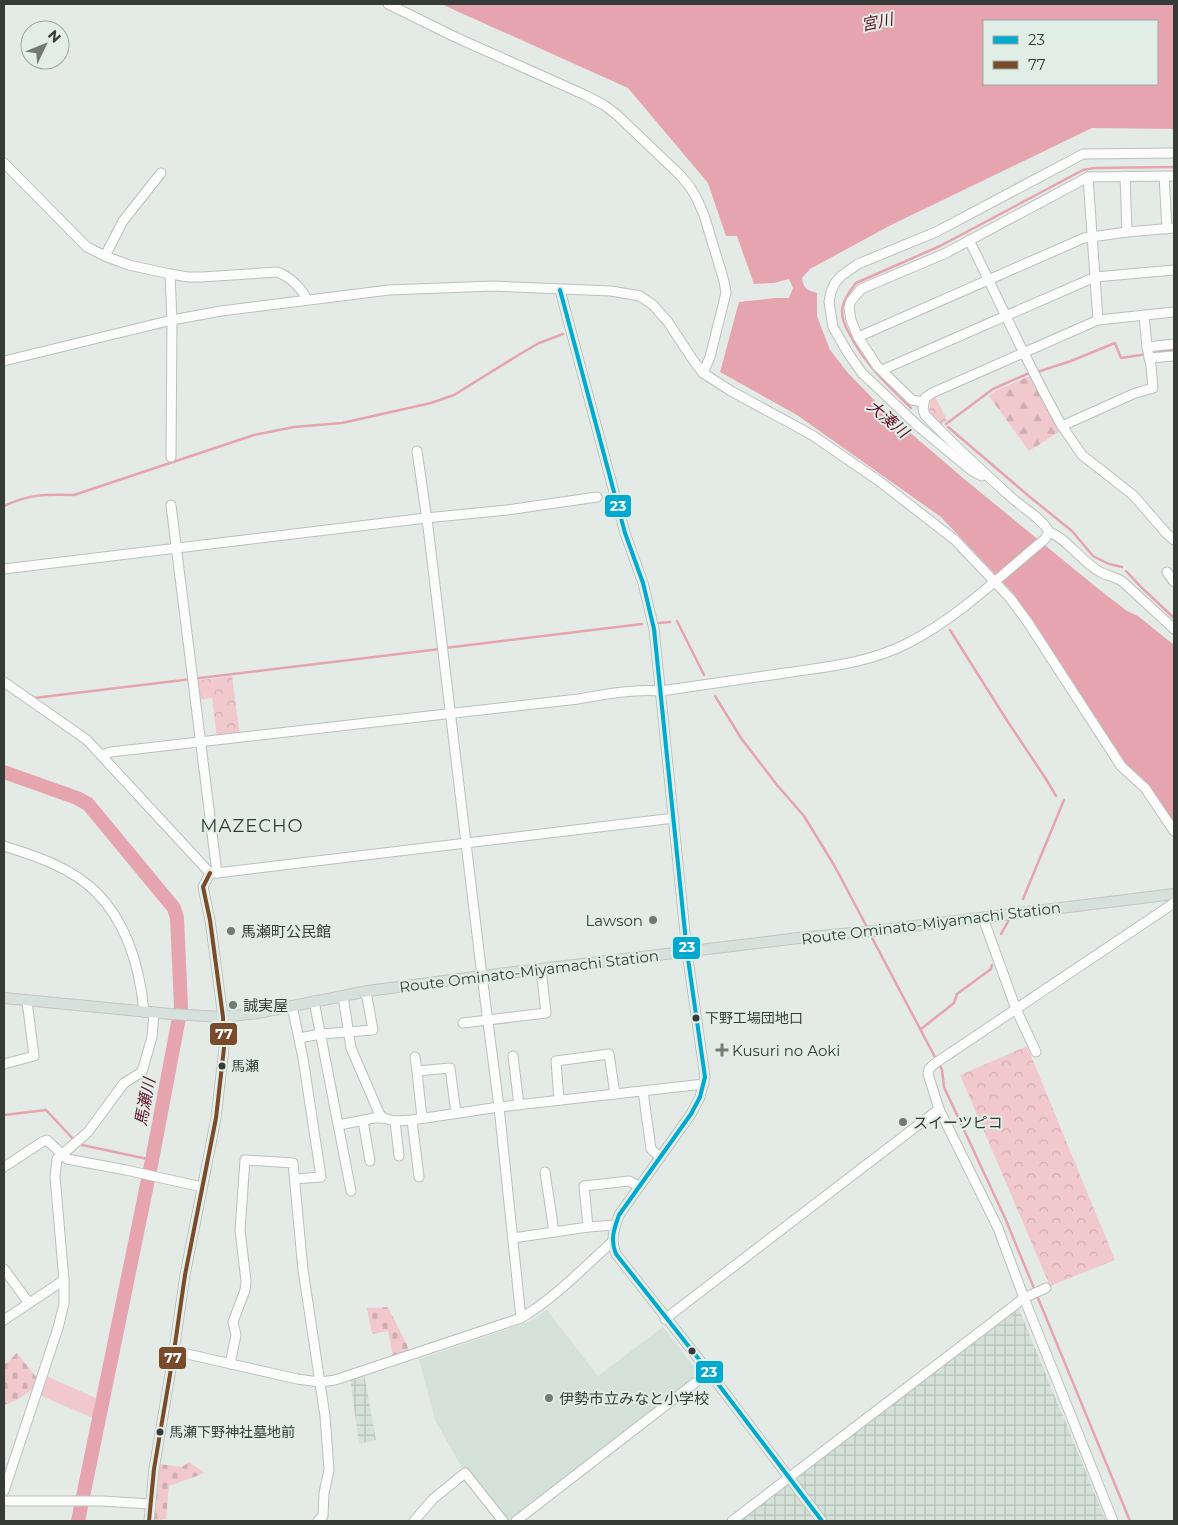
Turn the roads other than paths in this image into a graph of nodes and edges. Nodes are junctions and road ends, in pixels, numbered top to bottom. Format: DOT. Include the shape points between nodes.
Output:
graph roads {
  1 [pos="388,4"];
  2 [pos="1174,153"];
  3 [pos="4,163"];
  4 [pos="161,173"];
  5 [pos="8,174"];
  6 [pos="1125,176"];
  7 [pos="1164,176"];
  8 [pos="1174,176"];
  9 [pos="1088,177"];
  10 [pos="1170,229"];
  11 [pos="1127,232"];
  12 [pos="1092,236"];
  13 [pos="970,240"];
  14 [pos="105,256"];
  15 [pos="1174,270"];
  16 [pos="170,274"];
  17 [pos="1095,277"];
  18 [pos="989,280"];
  19 [pos="560,290"];
  20 [pos="307,300"];
  21 [pos="1174,312"];
  22 [pos="1144,315"];
  23 [pos="1007,316"];
  24 [pos="172,320"];
  25 [pos="1098,320"];
  26 [pos="858,337"];
  27 [pos="1174,344"];
  28 [pos="1025,352"];
  29 [pos="1148,353"];
  30 [pos="1174,356"];
  31 [pos="4,361"];
  32 [pos="882,370"];
  33 [pos="703,373"];
  34 [pos="923,402"];
  35 [pos="1062,426"];
  36 [pos="417,451"];
  37 [pos="171,457"];
  38 [pos="996,484"];
  39 [pos="596,497"];
  40 [pos="171,505"];
  41 [pos="426,518"];
  42 [pos="1047,536"];
  43 [pos="1174,540"];
  44 [pos="177,547"];
  45 [pos="4,568"];
  46 [pos="1167,572"];
  47 [pos="995,581"];
  48 [pos="1174,582"];
  49 [pos="1174,629"];
  50 [pos="4,682"];
  51 [pos="661,691"];
  52 [pos="450,714"];
  53 [pos="201,743"];
  54 [pos="101,755"];
  55 [pos="674,818"];
  56 [pos="1174,831"];
  57 [pos="466,844"];
  58 [pos="4,846"];
  59 [pos="214,873"];
  60 [pos="1174,894"];
  61 [pos="1174,903"];
  62 [pos="983,918"];
  63 [pos="687,952"];
  64 [pos="541,969"];
  65 [pos="482,976"];
  66 [pos="366,992"];
  67 [pos="343,996"];
  68 [pos="4,998"];
  69 [pos="27,1001"];
  70 [pos="314,1001"];
  71 [pos="292,1006"];
  72 [pos="1016,1009"];
  73 [pos="149,1012"];
  74 [pos="223,1017"];
  75 [pos="488,1019"];
  76 [pos="463,1023"];
  77 [pos="349,1031"];
  78 [pos="321,1034"];
  79 [pos="299,1038"];
  80 [pos="1036,1052"];
  81 [pos="415,1056"];
  82 [pos="513,1056"];
  83 [pos="4,1064"];
  84 [pos="417,1071"];
  85 [pos="704,1084"];
  86 [pos="643,1091"];
  87 [pos="615,1094"];
  88 [pos="559,1100"];
  89 [pos="519,1105"];
  90 [pos="499,1107"];
  91 [pos="939,1109"];
  92 [pos="456,1113"];
  93 [pos="383,1118"];
  94 [pos="417,1119"];
  95 [pos="363,1121"];
  96 [pos="394,1121"];
  97 [pos="339,1125"];
  98 [pos="61,1155"];
  99 [pos="399,1156"];
  100 [pos="660,1157"];
  101 [pos="370,1161"];
  102 [pos="4,1167"];
  103 [pos="546,1172"];
  104 [pos="419,1177"];
  105 [pos="295,1179"];
  106 [pos="639,1186"];
  107 [pos="202,1187"];
  108 [pos="351,1191"];
  109 [pos="615,1225"];
  110 [pos="588,1227"];
  111 [pos="554,1232"];
  112 [pos="512,1238"];
  113 [pos="612,1242"];
  114 [pos="4,1269"];
  115 [pos="64,1280"];
  116 [pos="1046,1288"];
  117 [pos="1024,1298"];
  118 [pos="28,1303"];
  119 [pos="521,1318"];
  120 [pos="665,1319"];
  121 [pos="4,1320"];
  122 [pos="174,1351"];
  123 [pos="230,1364"];
  124 [pos="709,1372"];
  125 [pos="320,1382"];
  126 [pos="789,1477"];
  127 [pos="4,1491"];
  128 [pos="4,1501"];
  129 [pos="150,1504"];
  130 [pos="149,1521"];
  131 [pos="318,1521"];
  132 [pos="414,1521"];
  133 [pos="504,1521"];
  134 [pos="516,1521"];
  135 [pos="732,1521"];
  136 [pos="822,1521"];
  137 [pos="1113,1521"];
  1 -- 33 [label="street" via="604,105 690,186 704,214 726,293"];
  2 -- 38 [label="street" via="1083,154 936,232 858,264 835,283 829,302 833,327 862,373 971,470"];
  3 -- 5 [label="street"];
  4 -- 14 [label="street" via="123,221"];
  5 -- 14 [label="street" via="86,247"];
  6 -- 7 [label="street"];
  6 -- 9 [label="street"];
  6 -- 11 [label="street"];
  7 -- 8 [label="street"];
  7 -- 10 [label="street"];
  9 -- 12 [label="street"];
  9 -- 13 [label="street"];
  10 -- 11 [label="street"];
  11 -- 12 [label="street"];
  12 -- 17 [label="street"];
  12 -- 18 [label="street"];
  13 -- 18 [label="street"];
  13 -- 26 [label="street" via="861,289 849,307"];
  14 -- 16 [label="street"];
  15 -- 17 [label="street"];
  16 -- 20 [label="street" via="202,277 277,272 285,275"];
  16 -- 24 [label="street"];
  17 -- 23 [label="street"];
  17 -- 25 [label="street"];
  18 -- 23 [label="street"];
  18 -- 26 [label="street"];
  19 -- 20 [label="street" via="493,286 421,288"];
  19 -- 33 [label="street" via="611,291 640,296 668,322"];
  19 -- 51 [label="street" via="625,533 649,606"];
  20 -- 24 [label="street"];
  21 -- 22 [label="street"];
  22 -- 25 [label="street"];
  22 -- 29 [label="street"];
  23 -- 28 [label="street"];
  23 -- 32 [label="street"];
  24 -- 31 [label="street"];
  24 -- 37 [label="street"];
  25 -- 28 [label="street"];
  26 -- 32 [label="street"];
  27 -- 29 [label="street"];
  28 -- 34 [label="street" via="932,393"];
  28 -- 35 [label="street"];
  29 -- 30 [label="street"];
  29 -- 35 [label="street" via="1153,388"];
  32 -- 34 [label="street" via="912,400"];
  33 -- 47 [label="street" via="812,436 879,480 956,540"];
  34 -- 38 [label="street" via="925,415"];
  35 -- 43 [label="street" via="1082,455 1133,495"];
  36 -- 41 [label="street"];
  38 -- 42 [label="street" via="1044,525"];
  39 -- 41 [label="street"];
  40 -- 44 [label="street"];
  41 -- 44 [label="street"];
  41 -- 52 [label="street"];
  42 -- 47 [label="street"];
  42 -- 49 [label="street" via="1057,536 1101,573 1117,577"];
  44 -- 45 [label="street"];
  44 -- 53 [label="street"];
  46 -- 48 [label="street"];
  47 -- 51 [label="street" via="936,628 904,645 860,661"];
  47 -- 56 [label="street" via="1029,624 1122,766 1145,788"];
  50 -- 54 [label="street" via="87,740"];
  51 -- 52 [label="street" via="612,693"];
  51 -- 55 [label="street"];
  52 -- 53 [label="street"];
  52 -- 57 [label="street"];
  53 -- 54 [label="street"];
  53 -- 59 [label="street"];
  54 -- 59 [label="street"];
  55 -- 57 [label="street"];
  55 -- 63 [label="street"];
  57 -- 59 [label="street"];
  57 -- 65 [label="street"];
  58 -- 73 [label="street" via="34,855 63,869 96,892 120,923 132,950"];
  59 -- 74 [label="street" via="203,887"];
  60 -- 62 [label="main road, Route Ominato-Miyamachi Station"];
  61 -- 72 [label="street"];
  62 -- 63 [label="main road, Route Ominato-Miyamachi Station"];
  62 -- 72 [label="street"];
  63 -- 64 [label="main road, Route Ominato-Miyamachi Station"];
  63 -- 85 [label="street"];
  64 -- 65 [label="main road, Route Ominato-Miyamachi Station"];
  64 -- 75 [label="street" via="546,1014"];
  65 -- 66 [label="main road, Route Ominato-Miyamachi Station"];
  65 -- 75 [label="street"];
  66 -- 67 [label="main road, Route Ominato-Miyamachi Station"];
  66 -- 77 [label="street" via="373,1030"];
  67 -- 70 [label="main road, Route Ominato-Miyamachi Station"];
  67 -- 77 [label="street"];
  68 -- 69 [label="main road, Route Ominato-Miyamachi Station"];
  69 -- 73 [label="main road, Route Ominato-Miyamachi Station"];
  69 -- 83 [label="street" via="34,1056"];
  70 -- 71 [label="main road, Route Ominato-Miyamachi Station"];
  70 -- 78 [label="street"];
  71 -- 74 [label="main road, Route Ominato-Miyamachi Station"];
  71 -- 79 [label="street"];
  72 -- 80 [label="street"];
  72 -- 91 [label="street" via="929,1070"];
  73 -- 74 [label="main road, Route Ominato-Miyamachi Station"];
  73 -- 98 [label="street" via="152,1038 142,1072 124,1083 96,1122"];
  74 -- 107 [label="street" via="224,1048 217,1109"];
  75 -- 76 [label="street"];
  75 -- 90 [label="street"];
  77 -- 78 [label="street"];
  77 -- 93 [label="street" via="351,1048"];
  78 -- 79 [label="street"];
  78 -- 97 [label="street"];
  79 -- 105 [label="street" via="321,1177"];
  81 -- 84 [label="street"];
  82 -- 89 [label="street"];
  84 -- 92 [label="street" via="450,1068"];
  84 -- 94 [label="street"];
  85 -- 86 [label="street"];
  85 -- 100 [label="street" via="690,1114"];
  86 -- 87 [label="street"];
  86 -- 100 [label="street" via="650,1149"];
  87 -- 88 [label="street"];
  87 -- 88 [label="street" via="609,1054 556,1061"];
  88 -- 89 [label="street"];
  89 -- 90 [label="street"];
  90 -- 92 [label="street"];
  90 -- 112 [label="street"];
  91 -- 117 [label="street" via="998,1228"];
  91 -- 120 [label="street"];
  92 -- 94 [label="street"];
  93 -- 95 [label="street"];
  93 -- 96 [label="street"];
  94 -- 96 [label="street"];
  94 -- 104 [label="street"];
  95 -- 97 [label="street"];
  95 -- 101 [label="street"];
  96 -- 99 [label="street"];
  97 -- 108 [label="street"];
  98 -- 102 [label="street" via="49,1141 44,1140"];
  98 -- 107 [label="street" via="67,1159"];
  98 -- 115 [label="street" via="56,1163 55,1177"];
  100 -- 106 [label="street"];
  103 -- 111 [label="street"];
  105 -- 123 [label="street" via="292,1163 245,1160 240,1230 246,1290 233,1322 236,1335"];
  105 -- 125 [label="street" via="303,1270"];
  106 -- 109 [label="street"];
  106 -- 110 [label="street" via="629,1181 584,1186"];
  107 -- 122 [label="street"];
  109 -- 110 [label="street"];
  109 -- 113 [label="street"];
  110 -- 111 [label="street"];
  111 -- 112 [label="street"];
  112 -- 119 [label="street"];
  113 -- 119 [label="street" via="553,1296"];
  113 -- 120 [label="street" via="616,1254"];
  114 -- 118 [label="street"];
  115 -- 118 [label="street"];
  115 -- 127 [label="street" via="64,1304 58,1328"];
  116 -- 117 [label="street"];
  117 -- 126 [label="street"];
  117 -- 137 [label="street"];
  118 -- 121 [label="street"];
  119 -- 125 [label="street" via="355,1374"];
  120 -- 124 [label="street"];
  122 -- 123 [label="street"];
  122 -- 129 [label="street"];
  123 -- 125 [label="street"];
  124 -- 126 [label="street"];
  124 -- 134 [label="street"];
  125 -- 131 [label="street" via="329,1470 323,1516"];
  126 -- 135 [label="street"];
  126 -- 136 [label="street"];
  128 -- 129 [label="street" via="102,1500"];
  129 -- 130 [label="street"];
  132 -- 133 [label="street" via="433,1499 465,1473"];
}
